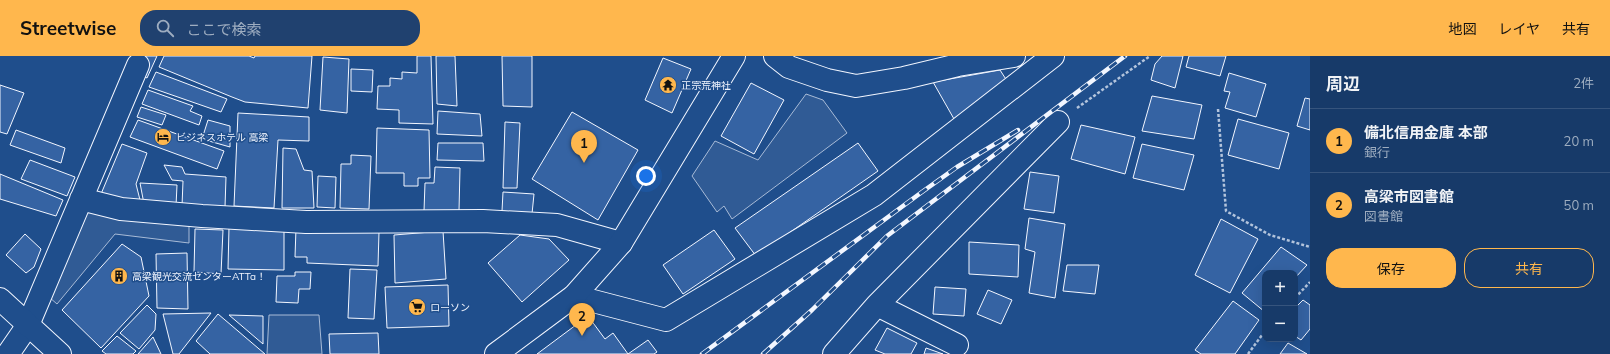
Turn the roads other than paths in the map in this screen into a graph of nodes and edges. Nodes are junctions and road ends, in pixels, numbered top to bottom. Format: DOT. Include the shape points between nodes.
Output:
graph roads {
  1 [pos="734,56"];
  2 [pos="775,56"];
  3 [pos="1014,56"];
  4 [pos="1053,56"];
  5 [pos="138,65"];
  6 [pos="1058,122"];
  7 [pos="81,199"];
  8 [pos="621,242"];
  9 [pos="574,296"];
  10 [pos="0,299"];
  11 [pos="877,305"];
  12 [pos="28,325"];
  13 [pos="956,344"];
  14 [pos="8,354"];
  15 [pos="60,354"];
  16 [pos="496,354"];
  17 [pos="834,354"];
  1 -- 8 [label="street"];
  2 -- 3 [label="street" via="789,67 827,80 856,86"];
  4 -- 9 [label="street" via="874,195 666,320"];
  5 -- 7 [label="street"];
  6 -- 11 [label="street"];
  7 -- 8 [label="street" via="121,209 306,222 483,221 557,225"];
  7 -- 12 [label="street"];
  8 -- 9 [label="street"];
  9 -- 16 [label="street"];
  10 -- 12 [label="street"];
  11 -- 13 [label="street"];
  11 -- 17 [label="street"];
  12 -- 14 [label="street"];
  12 -- 15 [label="street"];
}
